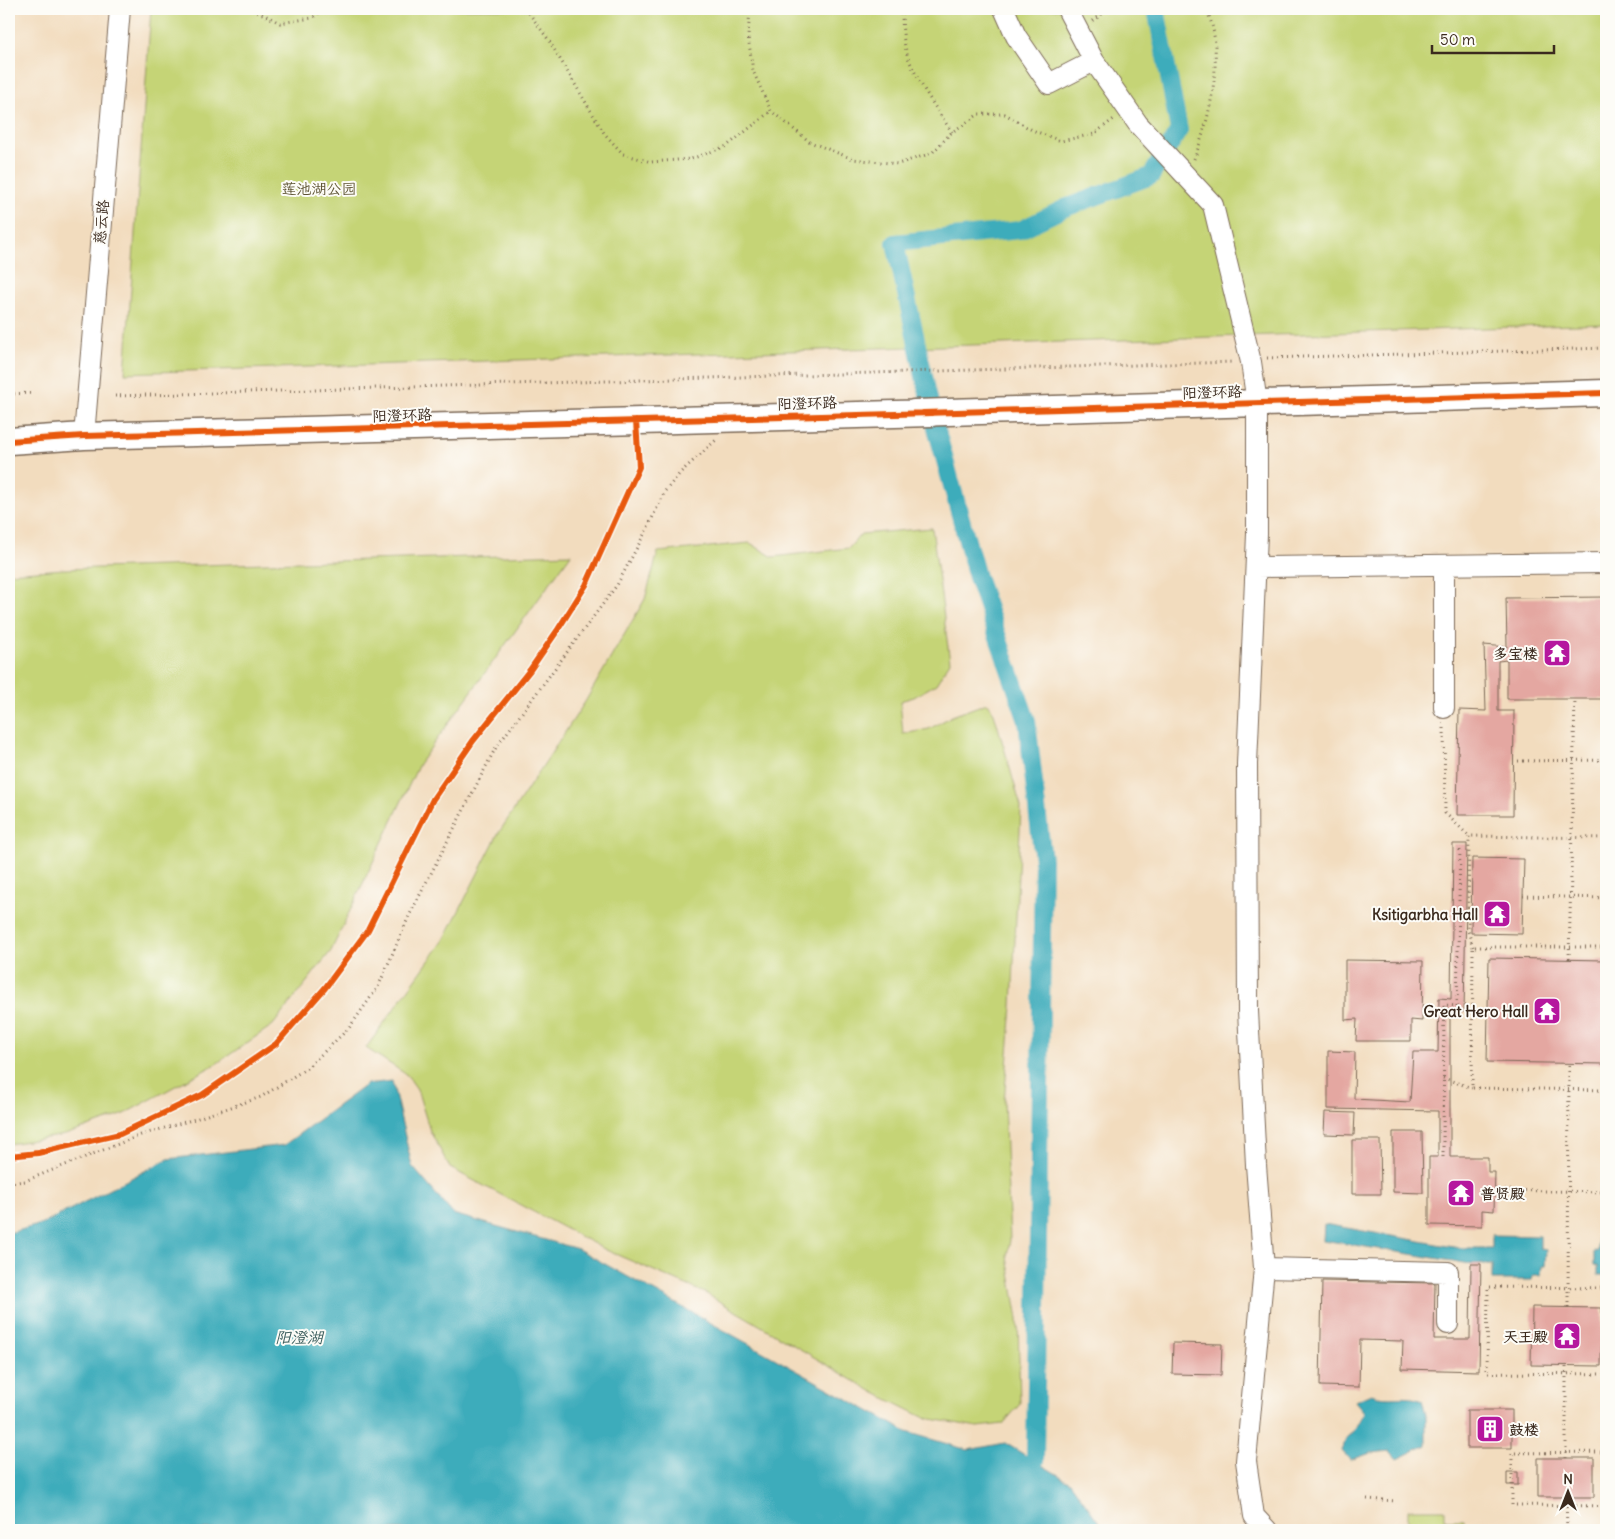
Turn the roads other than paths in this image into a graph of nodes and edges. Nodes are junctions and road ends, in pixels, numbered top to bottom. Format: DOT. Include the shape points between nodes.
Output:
graph roads {
  1 [pos="120,9"];
  2 [pos="1004,9"];
  3 [pos="1067,9"];
  4 [pos="1094,61"];
  5 [pos="1606,393"];
  6 [pos="1257,403"];
  7 [pos="84,436"];
  8 [pos="9,441"];
  9 [pos="1606,563"];
  10 [pos="1444,565"];
  11 [pos="1256,567"];
  12 [pos="1444,708"];
  13 [pos="1264,1268"];
  14 [pos="1448,1324"];
  15 [pos="1267,1530"];
  1 -- 7 [label="street, 慈云路"];
  2 -- 4 [label="street" via="1016,36 1049,84"];
  3 -- 4 [label="street"];
  4 -- 6 [label="street" via="1146,133 1213,205 1251,362"];
  5 -- 6 [label="main road, 阳澄环路"];
  6 -- 7 [label="main road, 阳澄环路"];
  6 -- 11 [label="street"];
  7 -- 8 [label="main road, 阳澄环路"];
  9 -- 10 [label="street"];
  10 -- 11 [label="street"];
  10 -- 12 [label="street"];
  11 -- 13 [label="street" via="1247,764 1248,1011"];
  13 -- 14 [label="street" via="1448,1272"];
  13 -- 15 [label="street" via="1246,1461 1254,1516"];
}
